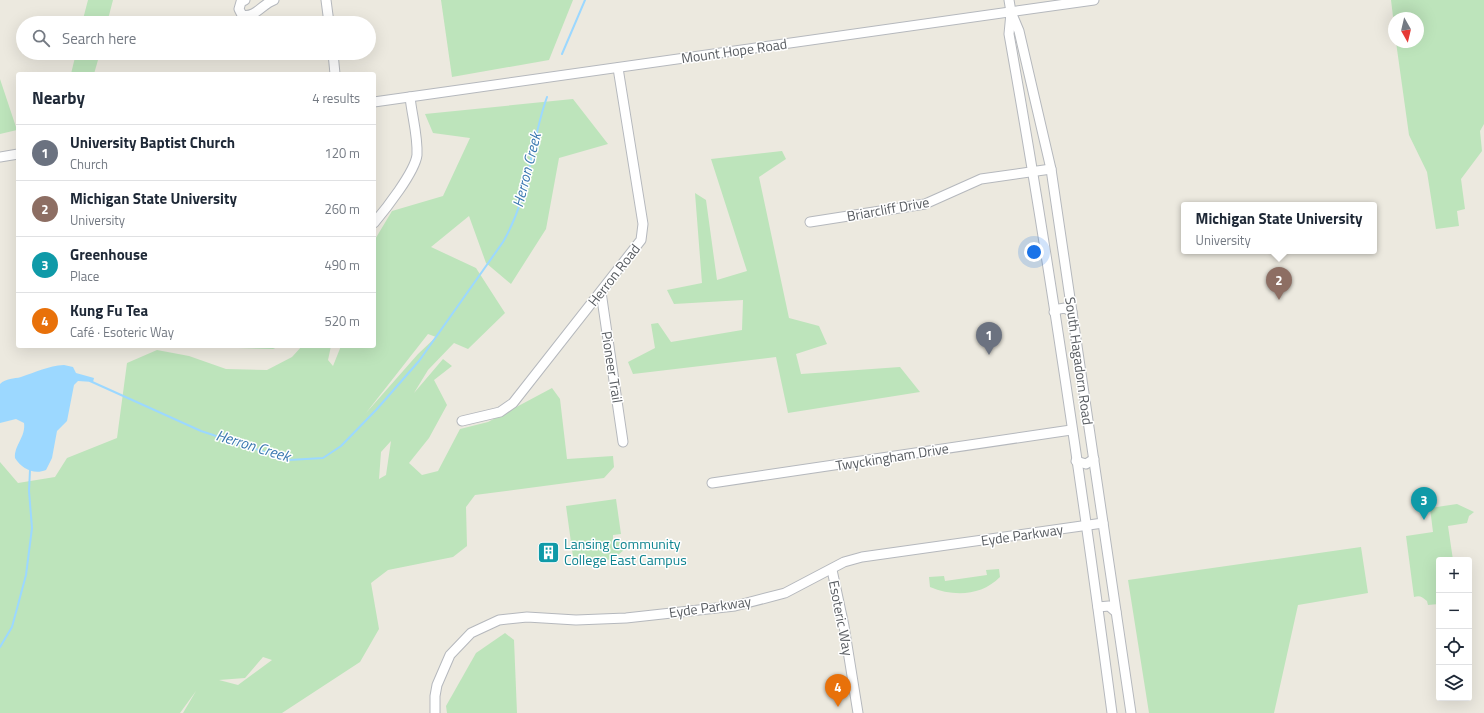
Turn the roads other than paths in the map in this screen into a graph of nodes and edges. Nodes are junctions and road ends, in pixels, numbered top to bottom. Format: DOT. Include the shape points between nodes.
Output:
graph roads {
  1 [pos="245,0"];
  2 [pos="326,0"];
  3 [pos="1009,0"];
  4 [pos="1094,0"];
  5 [pos="267,1"];
  6 [pos="1011,12"];
  7 [pos="328,16"];
  8 [pos="334,60"];
  9 [pos="618,68"];
  10 [pos="336,72"];
  11 [pos="410,97"];
  12 [pos="376,102"];
  13 [pos="16,154"];
  14 [pos="0,157"];
  15 [pos="1051,169"];
  16 [pos="1033,172"];
  17 [pos="376,219"];
  18 [pos="810,222"];
  19 [pos="601,292"];
  20 [pos="1054,312"];
  21 [pos="1072,312"];
  22 [pos="462,421"];
  23 [pos="1071,430"];
  24 [pos="623,442"];
  25 [pos="1094,459"];
  26 [pos="1076,462"];
  27 [pos="712,483"];
  28 [pos="1103,523"];
  29 [pos="1086,526"];
  30 [pos="832,570"];
  31 [pos="1098,607"];
  32 [pos="1116,612"];
  33 [pos="435,713"];
  34 [pos="858,713"];
  35 [pos="1112,713"];
  36 [pos="1131,713"];
  1 -- 5 [label="street" via="241,2 239,9 242,15 247,16 253,15"];
  2 -- 7 [label="street"];
  3 -- 6 [label="street, South Hagadorn Road"];
  4 -- 6 [label="street, Mount Hope Road"];
  6 -- 9 [label="street, Mount Hope Road"];
  6 -- 15 [label="street, South Hagadorn Road" via="1019,31"];
  6 -- 16 [label="street, South Hagadorn Road" via="1009,34"];
  8 -- 10 [label="street"];
  9 -- 11 [label="street, Mount Hope Road"];
  9 -- 19 [label="street, Herron Road" via="643,232 639,245"];
  11 -- 12 [label="street, Mount Hope Road"];
  11 -- 17 [label="street" via="416,141 415,162 401,187"];
  13 -- 14 [label="street"];
  15 -- 16 [label="street, Briarcliff Drive"];
  15 -- 21 [label="street, South Hagadorn Road"];
  16 -- 18 [label="street, Briarcliff Drive" via="981,180 925,204"];
  16 -- 20 [label="street, South Hagadorn Road"];
  19 -- 22 [label="street, Herron Road" via="512,403 500,412"];
  19 -- 24 [label="street, Pioneer Trail"];
  20 -- 21 [label="street" via="1065,308"];
  20 -- 23 [label="street, South Hagadorn Road"];
  21 -- 25 [label="street, South Hagadorn Road"];
  23 -- 26 [label="street, South Hagadorn Road"];
  23 -- 27 [label="street, Twyckingham Drive"];
  25 -- 26 [label="street" via="1086,464"];
  25 -- 28 [label="street, South Hagadorn Road"];
  26 -- 29 [label="street, South Hagadorn Road"];
  28 -- 29 [label="street, Eyde Parkway"];
  28 -- 32 [label="street, South Hagadorn Road"];
  29 -- 30 [label="street, Eyde Parkway" via="862,557 844,562"];
  29 -- 31 [label="street, South Hagadorn Road"];
  30 -- 33 [label="street, Eyde Parkway" via="785,593 735,606 626,618 576,620 527,617 499,620 471,632 450,655 437,684"];
  30 -- 34 [label="street, Esoteric Way"];
  31 -- 32 [label="street" via="1109,606"];
  31 -- 35 [label="street, South Hagadorn Road"];
  32 -- 36 [label="street, South Hagadorn Road"];
}
